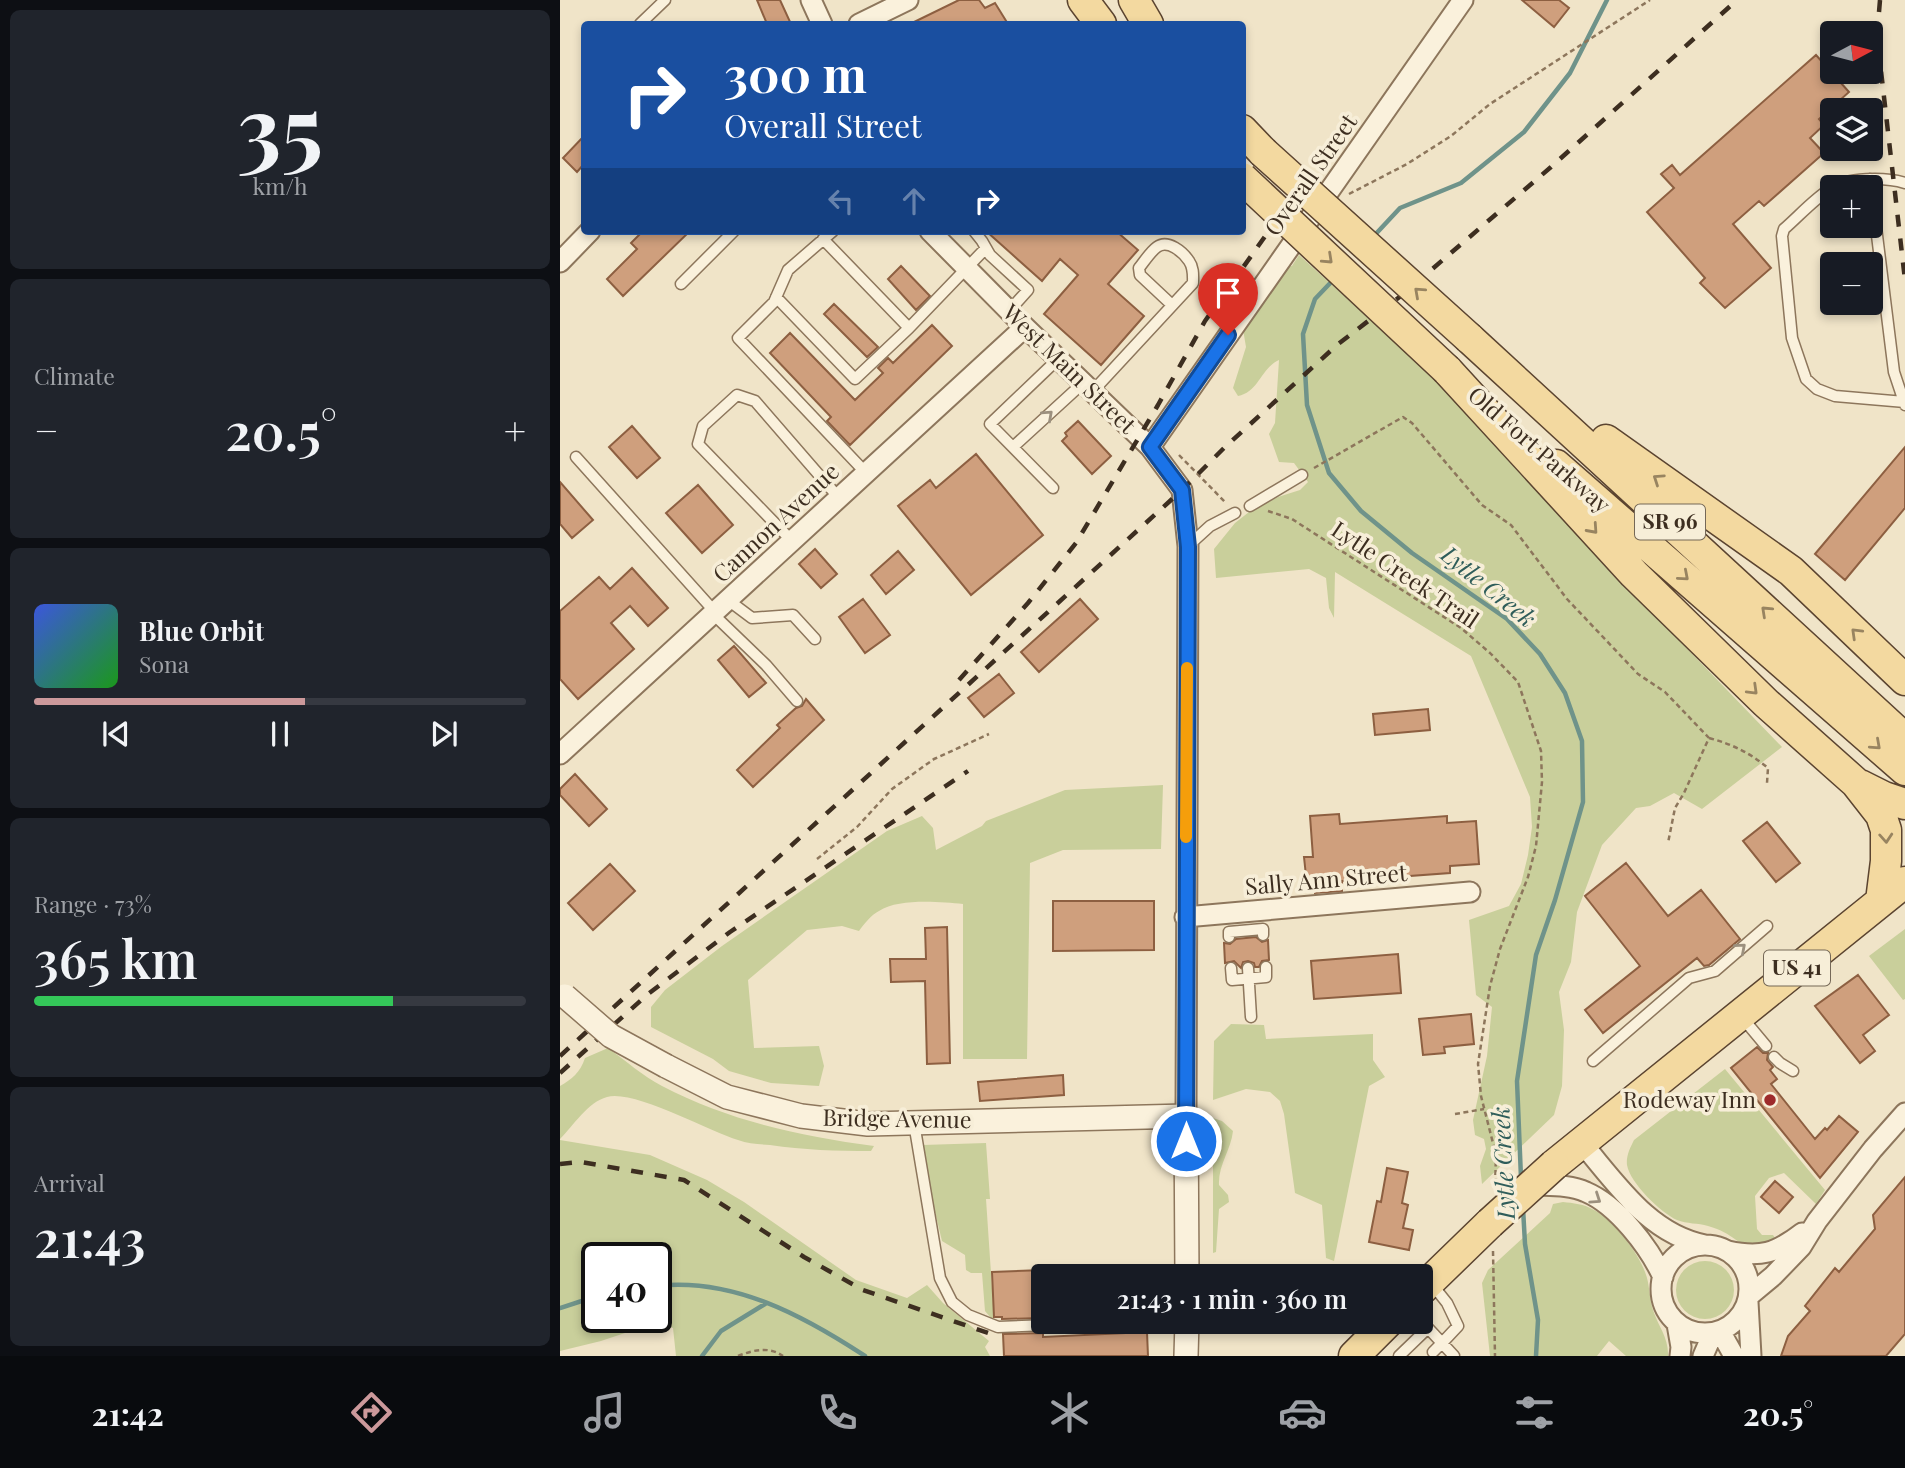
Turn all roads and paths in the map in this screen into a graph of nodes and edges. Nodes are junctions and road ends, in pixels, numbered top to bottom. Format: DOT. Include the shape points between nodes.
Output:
graph roads {
  1 [pos="665,0"];
  2 [pos="811,0"];
  3 [pos="908,0"];
  4 [pos="1083,0"];
  5 [pos="1133,0"];
  6 [pos="1463,0"];
  7 [pos="1650,0"];
  8 [pos="643,21"];
  9 [pos="821,21"];
  10 [pos="865,21"];
  11 [pos="1099,21"];
  12 [pos="1146,21"];
  13 [pos="1246,134"];
  14 [pos="1883,179"];
  15 [pos="1246,182"];
  16 [pos="1905,183"];
  17 [pos="1349,194"];
  18 [pos="1820,198"];
  19 [pos="586,235"];
  20 [pos="730,235"];
  21 [pos="828,235"];
  22 [pos="934,235"];
  23 [pos="977,235"];
  24 [pos="1877,238"];
  25 [pos="823,239"];
  26 [pos="986,248"];
  27 [pos="560,262"];
  28 [pos="966,268"];
  29 [pos="681,284"];
  30 [pos="776,297"];
  31 [pos="1172,305"];
  32 [pos="1009,311"];
  33 [pos="1025,327"];
  34 [pos="909,328"];
  35 [pos="1469,338"];
  36 [pos="1058,359"];
  37 [pos="1447,370"];
  38 [pos="1088,387"];
  39 [pos="1905,404"];
  40 [pos="1013,447"];
  41 [pos="1150,447"];
  42 [pos="1177,453"];
  43 [pos="576,457"];
  44 [pos="866,473"];
  45 [pos="1301,475"];
  46 [pos="1053,488"];
  47 [pos="839,498"];
  48 [pos="1250,506"];
  49 [pos="1235,513"];
  50 [pos="792,541"];
  51 [pos="1188,547"];
  52 [pos="718,609"];
  53 [pos="816,639"];
  54 [pos="1905,680"];
  55 [pos="797,701"];
  56 [pos="1859,713"];
  57 [pos="989,734"];
  58 [pos="1709,738"];
  59 [pos="1905,738"];
  60 [pos="560,754"];
  61 [pos="1905,770"];
  62 [pos="1767,783"];
  63 [pos="1856,783"];
  64 [pos="1905,804"];
  65 [pos="1668,843"];
  66 [pos="817,859"];
  67 [pos="1905,882"];
  68 [pos="1470,892"];
  69 [pos="1893,901"];
  70 [pos="1185,917"];
  71 [pos="1245,926"];
  72 [pos="1766,926"];
  73 [pos="1264,935"];
  74 [pos="1229,937"];
  75 [pos="1266,967"];
  76 [pos="1231,968"];
  77 [pos="1248,973"];
  78 [pos="563,993"];
  79 [pos="1741,1016"];
  80 [pos="1251,1017"];
  81 [pos="1766,1046"];
  82 [pos="1774,1057"];
  83 [pos="1593,1061"];
  84 [pos="1793,1071"];
  85 [pos="1484,1109"];
  86 [pos="1905,1113"];
  87 [pos="1455,1114"];
  88 [pos="1186,1116"];
  89 [pos="914,1123"];
  90 [pos="1581,1142"];
  91 [pos="1531,1185"];
  92 [pos="1495,1194"];
  93 [pos="1817,1221"];
  94 [pos="1491,1234"];
  95 [pos="1706,1245"];
  96 [pos="1728,1251"];
  97 [pos="1187,1264"];
  98 [pos="1663,1277"];
  99 [pos="1433,1280"];
  100 [pos="1433,1292"];
  101 [pos="1748,1299"];
  102 [pos="1677,1324"];
  103 [pos="1031,1326"];
  104 [pos="1717,1332"];
  105 [pos="1187,1334"];
  106 [pos="1376,1334"];
  107 [pos="1443,1343"];
  108 [pos="1433,1352"];
  109 [pos="738,1356"];
  110 [pos="783,1356"];
  111 [pos="1186,1356"];
  112 [pos="1354,1356"];
  113 [pos="1399,1356"];
  114 [pos="1454,1356"];
  115 [pos="1495,1356"];
  116 [pos="1680,1356"];
  117 [pos="1703,1356"];
  118 [pos="1734,1356"];
  119 [pos="1751,1356"];
  1 -- 8 [label="lane"];
  2 -- 9 [label="street"];
  3 -- 10 [label="street"];
  4 -- 11 [label="main road"];
  5 -- 12 [label="main road"];
  6 -- 41 [label="street, Overall Street"];
  7 -- 17 [label="path" via="1490,104 1451,136"];
  35 -- 13 [label="main road, Old Fort Parkway / SR 96, one-way, bridge"];
  14 -- 16 [label="lane"];
  15 -- 37 [label="main road, Old Fort Parkway / SR 96, one-way, bridge"];
  18 -- 39 [label="lane" via="1782,236 1792,338 1807,379 1835,396"];
  19 -- 27 [label="street"];
  20 -- 29 [label="lane"];
  21 -- 25 [label="lane"];
  22 -- 28 [label="street, West Main Street"];
  23 -- 26 [label="lane"];
  24 -- 39 [label="lane" via="1894,372"];
  25 -- 30 [label="lane" via="788,270"];
  25 -- 34 [label="lane"];
  26 -- 28 [label="lane"];
  26 -- 32 [label="lane" via="1028,290"];
  28 -- 32 [label="street, West Main Street"];
  28 -- 34 [label="lane"];
  30 -- 34 [label="lane" via="855,379"];
  30 -- 44 [label="lane" via="738,338"];
  31 -- 31 [label="lane" via="1192,283 1193,271 1172,245 1164,244 1139,268 1140,275"];
  31 -- 38 [label="lane"];
  32 -- 33 [label="street, West Main Street"];
  33 -- 36 [label="street, West Main Street"];
  33 -- 44 [label="street, Cannon Avenue"];
  54 -- 35 [label="main road, one-way" via="1791,571 1648,472"];
  56 -- 35 [label="main road, Old Fort Parkway / SR 96, one-way"];
  36 -- 38 [label="street, West Main Street"];
  36 -- 40 [label="lane" via="990,424"];
  37 -- 56 [label="main road, Old Fort Parkway / SR 96, one-way"];
  37 -- 63 [label="main road, one-way" via="1634,574"];
  40 -- 38 [label="lane, one-way"];
  38 -- 41 [label="street, West Main Street"];
  40 -- 46 [label="lane"];
  41 -- 51 [label="street, West Main Street" via="1182,490"];
  42 -- 49 [label="path"];
  43 -- 52 [label="lane"];
  44 -- 47 [label="street, Cannon Avenue"];
  45 -- 48 [label="lane"];
  45 -- 58 [label="path" via="1403,417 1482,505 1511,524 1567,599"];
  47 -- 50 [label="street, Cannon Avenue"];
  47 -- 50 [label="lane" via="755,401 737,395 703,426 698,444"];
  48 -- 85 [label="path, Lytle Creek Trail" via="1292,519 1461,628 1518,682 1541,751 1542,782 1536,846 1490,986 1478,1064"];
  49 -- 51 [label="lane" via="1210,526"];
  50 -- 52 [label="street, Cannon Avenue"];
  51 -- 70 [label="street, West Main Street"];
  52 -- 53 [label="lane" via="752,618 793,615"];
  52 -- 55 [label="lane"];
  52 -- 60 [label="street, Cannon Avenue"];
  56 -- 59 [label="main road, SR 96"];
  56 -- 61 [label="main road, Old Fort Parkway / SR 96, one-way"];
  57 -- 66 [label="path" via="934,759 892,789 857,827"];
  58 -- 62 [label="path" via="1753,756 1768,768"];
  58 -- 65 [label="path" via="1675,808"];
  63 -- 64 [label="main road"];
  63 -- 69 [label="main road, one-way" via="1886,830"];
  67 -- 69 [label="main road, US 41"];
  68 -- 71 [label="street, Sally Ann Street"];
  69 -- 79 [label="main road, US 41" via="1801,964"];
  70 -- 71 [label="street, Sally Ann Street"];
  70 -- 88 [label="street, West Main Street"];
  71 -- 73 [label="lane" via="1263,929"];
  71 -- 74 [label="lane" via="1229,932"];
  83 -- 72 [label="lane, one-way" via="1689,978 1715,971"];
  75 -- 77 [label="lane" via="1266,977"];
  76 -- 77 [label="lane" via="1232,980"];
  77 -- 80 [label="lane"];
  78 -- 89 [label="street, Bridge Avenue, bridge" via="611,1036 727,1097 801,1116 868,1124"];
  79 -- 81 [label="lane"];
  79 -- 90 [label="main road, US 41"];
  82 -- 84 [label="lane"];
  85 -- 87 [label="path"];
  85 -- 92 [label="path, Lytle Creek Trail" via="1496,1155"];
  86 -- 93 [label="street"];
  88 -- 89 [label="street, Bridge Avenue"];
  88 -- 97 [label="street, West Main Street"];
  89 -- 103 [label="lane" via="940,1278 952,1302 968,1315 998,1327"];
  90 -- 91 [label="main road, US 41, bridge"];
  90 -- 95 [label="street" via="1662,1229"];
  91 -- 94 [label="main road, US 41, bridge"];
  91 -- 98 [label="street, one-way" via="1575,1188 1602,1202 1653,1256"];
  93 -- 96 [label="street" via="1776,1251 1750,1255"];
  93 -- 101 [label="street" via="1801,1247"];
  94 -- 99 [label="main road, US 41"];
  94 -- 115 [label="path"];
  95 -- 96 [label="street"];
  95 -- 98 [label="street" via="1684,1250 1667,1266"];
  96 -- 101 [label="street" via="1743,1266"];
  98 -- 102 [label="street" via="1663,1302"];
  100 -- 107 [label="lane" via="1447,1303 1458,1326"];
  101 -- 104 [label="street" via="1742,1315"];
  101 -- 119 [label="street"];
  102 -- 104 [label="street" via="1700,1334"];
  102 -- 116 [label="street"];
  104 -- 117 [label="street"];
  104 -- 118 [label="street"];
  105 -- 111 [label="street"];
  106 -- 112 [label="main road"];
  107 -- 108 [label="lane"];
  107 -- 113 [label="lane" via="1428,1328"];
  107 -- 114 [label="lane"];
  109 -- 110 [label="path" via="752,1350 776,1351"];
}
